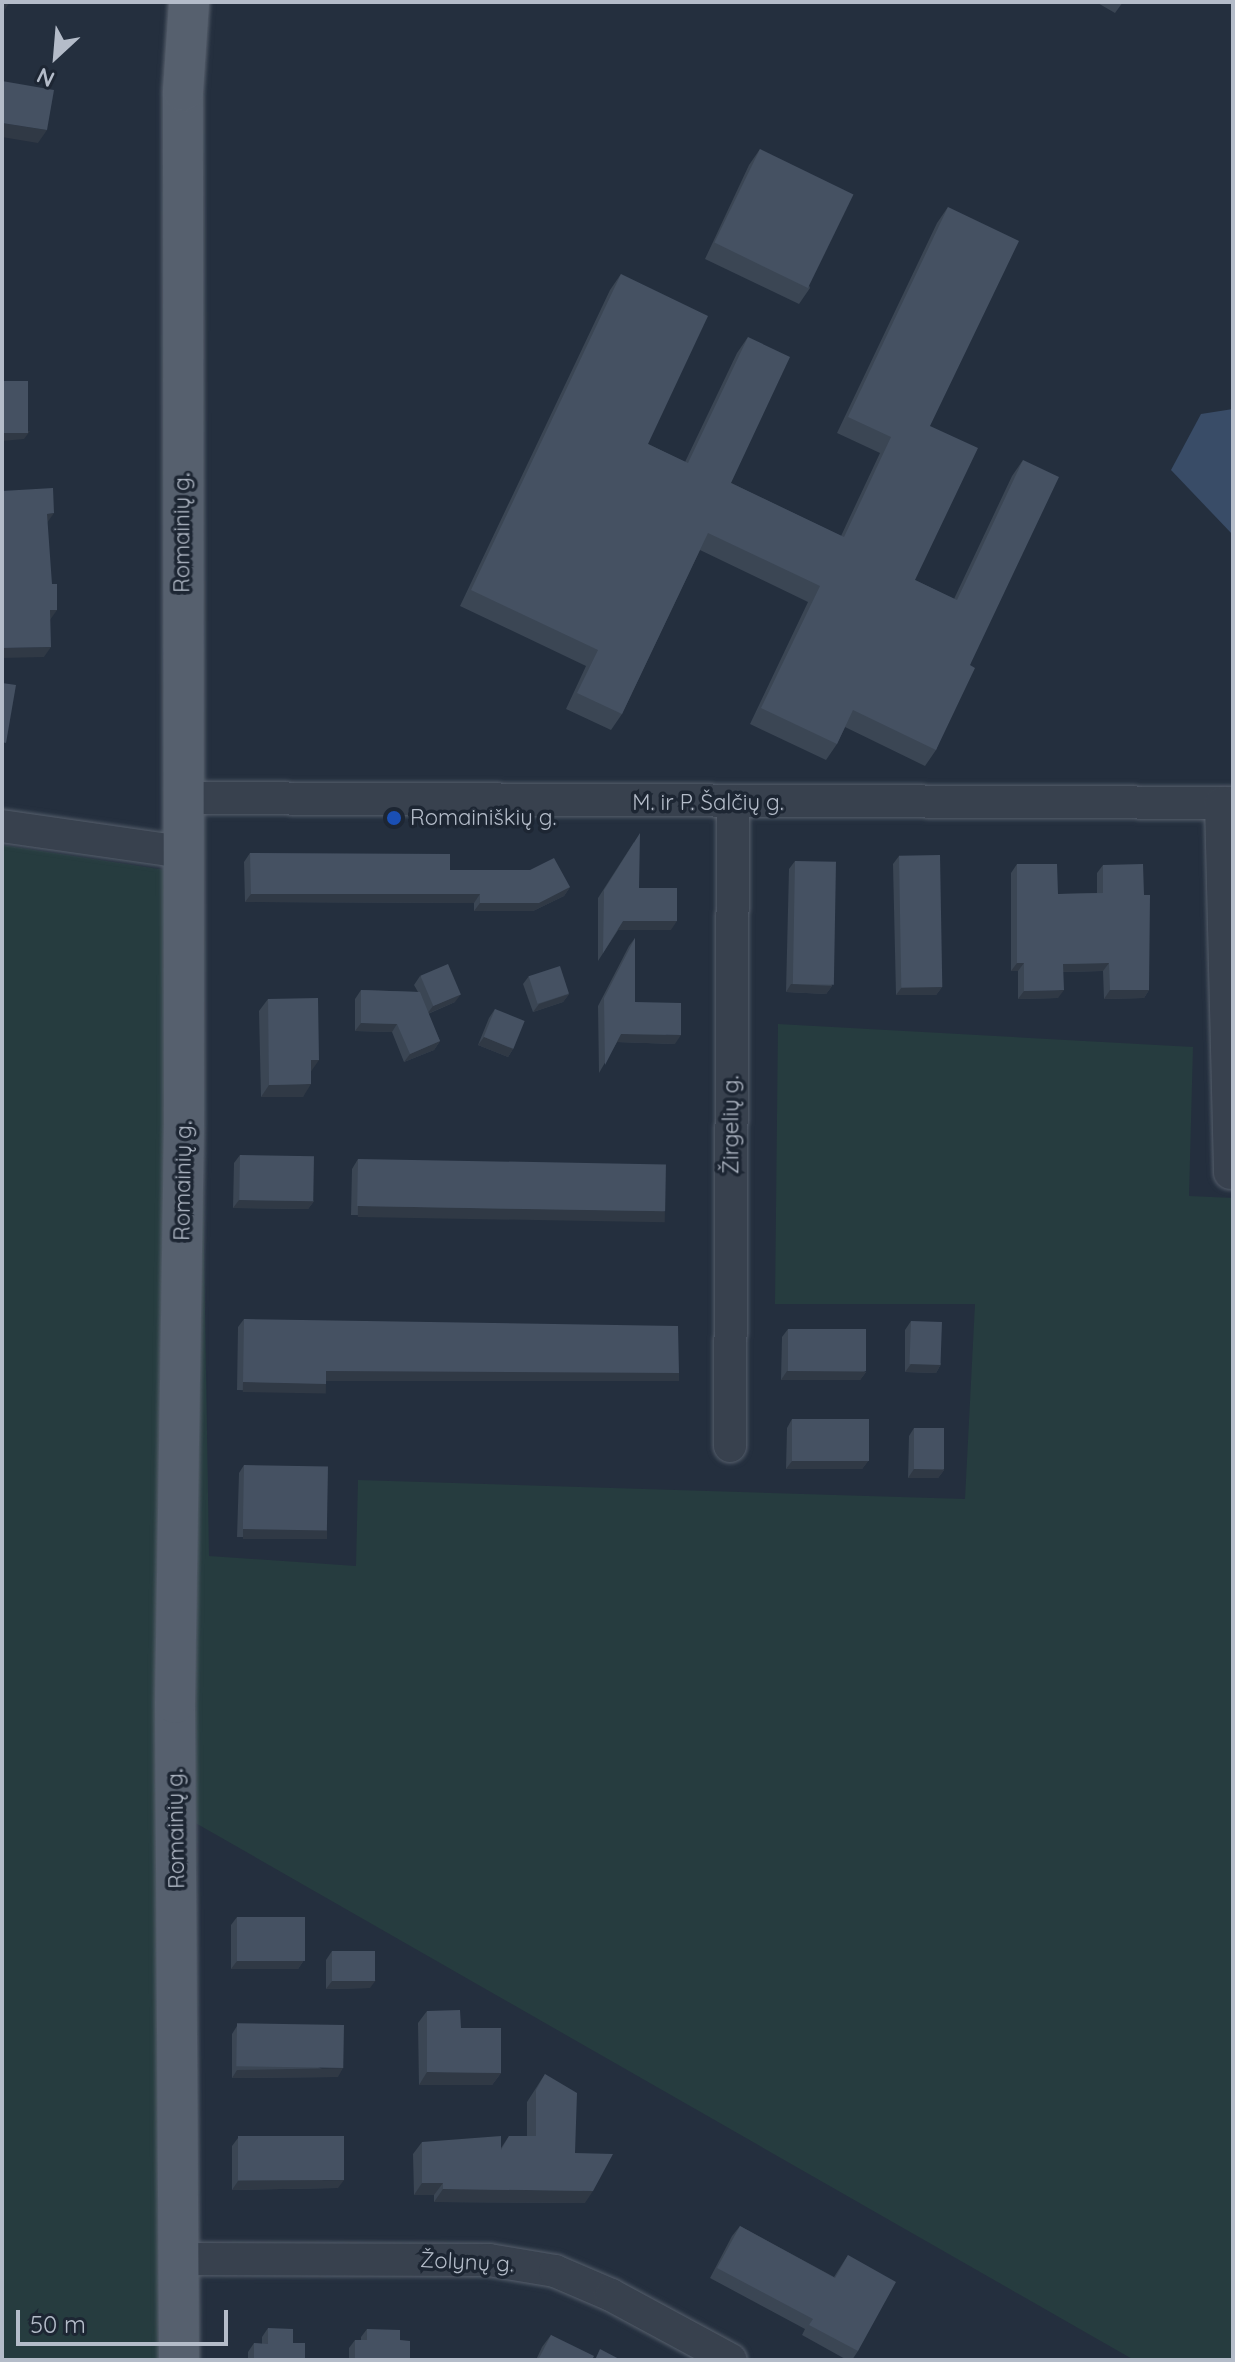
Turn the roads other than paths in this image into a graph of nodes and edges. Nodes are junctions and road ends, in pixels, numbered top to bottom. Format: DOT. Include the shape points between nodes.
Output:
graph roads {
  1 [pos="189,2"];
  2 [pos="182,798"];
  3 [pos="1227,803"];
  4 [pos="733,804"];
  5 [pos="2,826"];
  6 [pos="182,852"];
  7 [pos="1230,1173"];
  8 [pos="730,1446"];
  9 [pos="180,2259"];
  10 [pos="179,2360"];
  11 [pos="731,2360"];
  1 -- 2 [label="main road, Romainių g." via="183,91"];
  2 -- 4 [label="street, M. ir P. Šalčių g."];
  2 -- 6 [label="main road, Romainių g."];
  3 -- 4 [label="street, M. ir P. Šalčių g."];
  3 -- 7 [label="street"];
  4 -- 8 [label="street, Žirgelių g."];
  5 -- 6 [label="street"];
  6 -- 9 [label="main road, Romainių g." via="184,1124 175,1703"];
  9 -- 10 [label="main road, Romainių g."];
  9 -- 11 [label="street, Žolynų g." via="489,2260 555,2271"];
}
